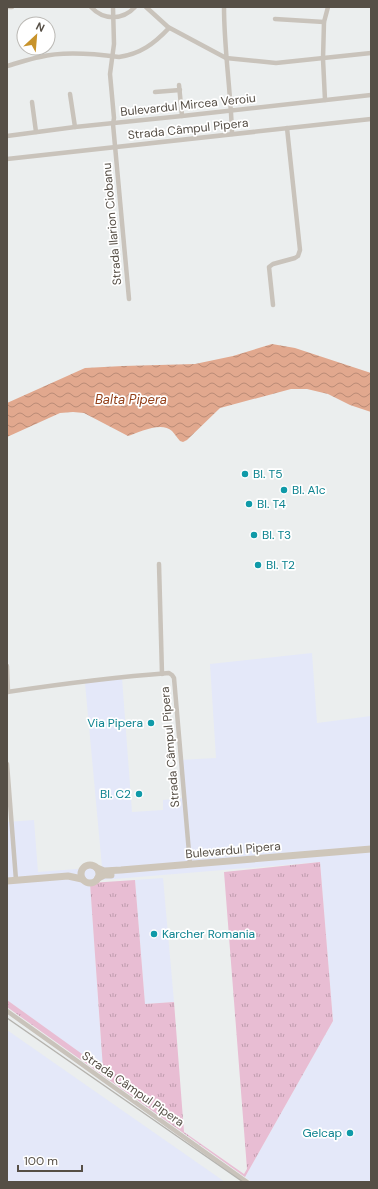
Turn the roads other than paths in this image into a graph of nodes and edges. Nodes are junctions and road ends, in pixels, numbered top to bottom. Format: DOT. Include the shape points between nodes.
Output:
graph roads {
  1 [pos="7,7"];
  2 [pos="12,7"];
  3 [pos="91,7"];
  4 [pos="114,7"];
  5 [pos="135,7"];
  6 [pos="146,7"];
  7 [pos="224,7"];
  8 [pos="328,7"];
  9 [pos="114,18"];
  10 [pos="275,19"];
  11 [pos="324,22"];
  12 [pos="168,28"];
  13 [pos="371,53"];
  14 [pos="113,56"];
  15 [pos="226,58"];
  16 [pos="323,59"];
  17 [pos="7,66"];
  18 [pos="155,92"];
  19 [pos="70,94"];
  20 [pos="371,95"];
  21 [pos="325,100"];
  22 [pos="32,102"];
  23 [pos="232,110"];
  24 [pos="182,116"];
  25 [pos="371,119"];
  26 [pos="112,124"];
  27 [pos="75,127"];
  28 [pos="287,128"];
  29 [pos="36,132"];
  30 [pos="232,134"];
  31 [pos="7,136"];
  32 [pos="116,148"];
  33 [pos="7,159"];
  34 [pos="130,299"];
  35 [pos="273,305"];
  36 [pos="159,564"];
  37 [pos="7,666"];
  38 [pos="162,674"];
  39 [pos="8,692"];
  40 [pos="7,764"];
  41 [pos="371,849"];
  42 [pos="371,854"];
  43 [pos="190,864"];
  44 [pos="97,868"];
  45 [pos="82,875"];
  46 [pos="98,878"];
  47 [pos="16,880"];
  48 [pos="7,881"];
  49 [pos="7,1011"];
  50 [pos="247,1182"];
  1 -- 2 [label="street"];
  3 -- 9 [label="street" via="99,14"];
  4 -- 9 [label="street, Strada Ilarion Ciobanu"];
  5 -- 9 [label="street" via="122,17"];
  6 -- 12 [label="street"];
  7 -- 15 [label="street"];
  8 -- 11 [label="street"];
  9 -- 14 [label="street, Strada Ilarion Ciobanu"];
  10 -- 11 [label="street"];
  11 -- 16 [label="street"];
  12 -- 14 [label="street" via="147,48 124,56"];
  12 -- 15 [label="street"];
  13 -- 16 [label="street"];
  14 -- 17 [label="street" via="78,53 42,56"];
  14 -- 26 [label="street, Strada Ilarion Ciobanu" via="110,74 114,118"];
  15 -- 16 [label="street" via="276,63"];
  15 -- 23 [label="street"];
  16 -- 21 [label="street"];
  18 -- 24 [label="street" via="180,88"];
  19 -- 27 [label="street"];
  20 -- 21 [label="street, Bulevardul Mircea Veroiu"];
  21 -- 23 [label="street, Bulevardul Mircea Veroiu"];
  22 -- 29 [label="street"];
  23 -- 24 [label="street, Bulevardul Mircea Veroiu"];
  23 -- 30 [label="street"];
  24 -- 26 [label="street, Bulevardul Mircea Veroiu"];
  25 -- 28 [label="street, Strada Câmpul Pipera"];
  26 -- 27 [label="street, Bulevardul Mircea Veroiu"];
  26 -- 32 [label="street, Strada Ilarion Ciobanu"];
  27 -- 29 [label="street, Bulevardul Mircea Veroiu"];
  28 -- 30 [label="street, Strada Câmpul Pipera"];
  28 -- 35 [label="street" via="300,250 295,258 269,267"];
  29 -- 31 [label="street, Bulevardul Mircea Veroiu"];
  30 -- 32 [label="street, Strada Câmpul Pipera"];
  32 -- 33 [label="street, Strada Câmpul Pipera"];
  32 -- 34 [label="street, Strada Ilarion Ciobanu"];
  36 -- 38 [label="street"];
  37 -- 39 [label="street"];
  38 -- 39 [label="street, Strada Câmpul Pipera" via="50,685"];
  38 -- 43 [label="street, Strada Câmpul Pipera" via="169,673 174,678"];
  40 -- 47 [label="street"];
  41 -- 43 [label="main road, Bulevardul Pipera"];
  42 -- 46 [label="main road, Bulevardul Pipera" via="104,875"];
  43 -- 44 [label="main road, Bulevardul Pipera" via="104,871"];
  44 -- 45 [label="main road" via="93,865 83,867"];
  44 -- 46 [label="main road"];
  45 -- 46 [label="main road" via="89,882"];
  45 -- 47 [label="main road"];
  47 -- 48 [label="main road"];
  49 -- 50 [label="street, Strada Câmpul Pipera"];
}
